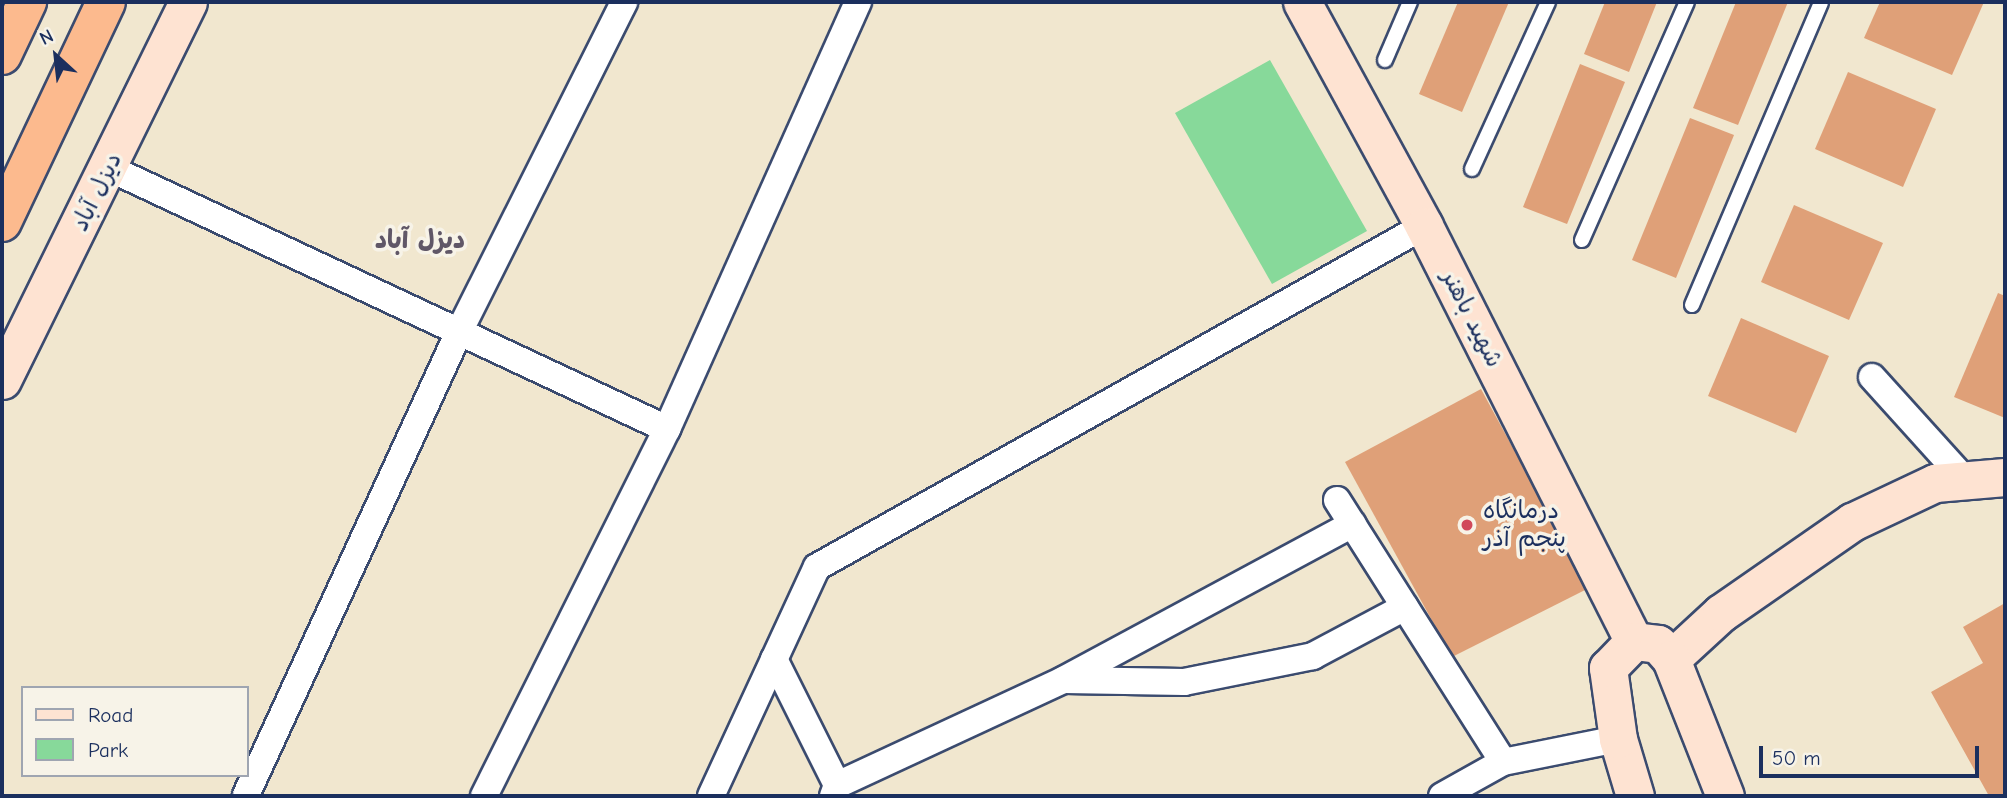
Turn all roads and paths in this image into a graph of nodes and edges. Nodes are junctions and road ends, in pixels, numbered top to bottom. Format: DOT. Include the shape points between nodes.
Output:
graph roads {
  1 [pos="27,2"];
  2 [pos="106,2"];
  3 [pos="188,2"];
  4 [pos="624,2"];
  5 [pos="858,2"];
  6 [pos="1302,2"];
  7 [pos="1410,2"];
  8 [pos="1548,2"];
  9 [pos="1687,2"];
  10 [pos="1821,2"];
  11 [pos="2,55"];
  12 [pos="1385,60"];
  13 [pos="109,168"];
  14 [pos="1472,169"];
  15 [pos="2,222"];
  16 [pos="1424,226"];
  17 [pos="1582,240"];
  18 [pos="1692,305"];
  19 [pos="459,332"];
  20 [pos="1872,377"];
  21 [pos="2,380"];
  22 [pos="667,429"];
  23 [pos="2005,477"];
  24 [pos="1966,481"];
  25 [pos="1337,500"];
  26 [pos="1353,524"];
  27 [pos="1405,607"];
  28 [pos="1634,641"];
  29 [pos="774,659"];
  30 [pos="1671,659"];
  31 [pos="1063,680"];
  32 [pos="1618,739"];
  33 [pos="1503,762"];
  34 [pos="835,791"];
  35 [pos="246,795"];
  36 [pos="484,796"];
  37 [pos="710,796"];
  38 [pos="1442,796"];
  39 [pos="1635,796"];
  40 [pos="1725,796"];
  1 -- 11 [label="highway"];
  2 -- 15 [label="highway"];
  3 -- 13 [label="street, دیزل آباد"];
  4 -- 19 [label="street"];
  5 -- 22 [label="street"];
  6 -- 16 [label="street, شهید باهنر"];
  7 -- 12 [label="lane"];
  8 -- 14 [label="lane"];
  9 -- 17 [label="lane"];
  10 -- 18 [label="lane"];
  13 -- 19 [label="street"];
  13 -- 21 [label="street, دیزل آباد"];
  16 -- 28 [label="street, شهید باهنر"];
  16 -- 29 [label="street" via="817,566"];
  19 -- 22 [label="street"];
  19 -- 35 [label="street"];
  20 -- 24 [label="street"];
  22 -- 36 [label="street"];
  23 -- 24 [label="street"];
  24 -- 30 [label="street" via="1935,484 1852,522 1721,613"];
  25 -- 26 [label="street"];
  26 -- 27 [label="street"];
  26 -- 31 [label="street"];
  27 -- 31 [label="street" via="1313,656 1184,682"];
  27 -- 33 [label="street"];
  28 -- 30 [label="street" via="1658,644"];
  28 -- 32 [label="street" via="1608,668"];
  29 -- 34 [label="street"];
  29 -- 37 [label="street"];
  30 -- 40 [label="street"];
  31 -- 34 [label="street"];
  32 -- 33 [label="street"];
  32 -- 39 [label="street"];
  33 -- 38 [label="street"];
}
